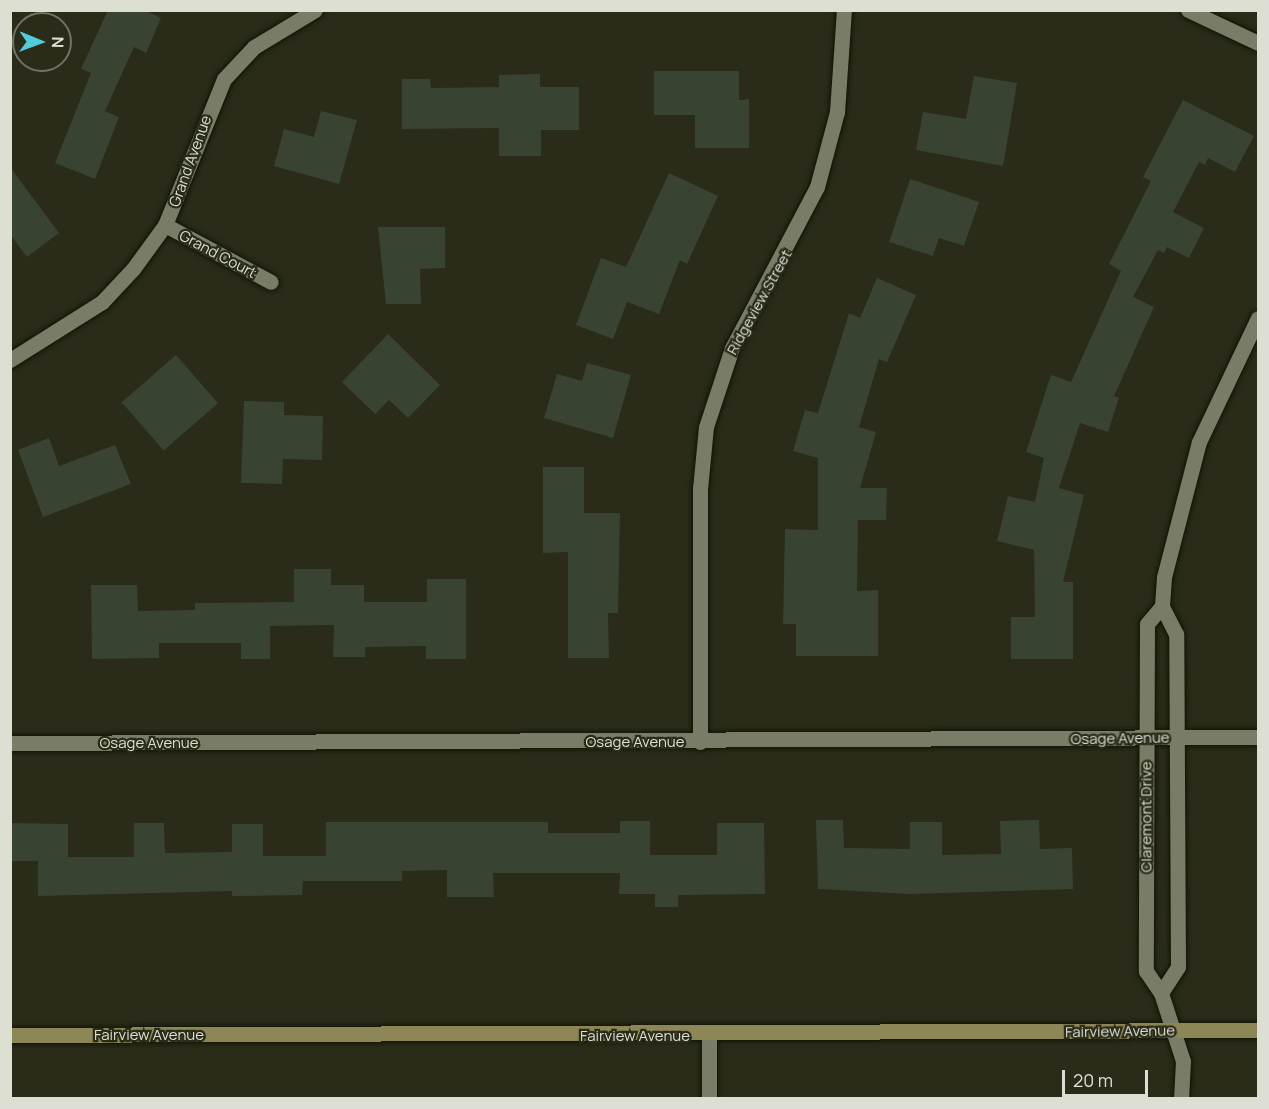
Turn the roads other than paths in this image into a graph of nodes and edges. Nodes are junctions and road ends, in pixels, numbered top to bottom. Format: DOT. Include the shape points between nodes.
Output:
graph roads {
  1 [pos="315,10"];
  2 [pos="844,10"];
  3 [pos="1188,10"];
  4 [pos="1258,43"];
  5 [pos="165,225"];
  6 [pos="271,282"];
  7 [pos="1258,318"];
  8 [pos="10,360"];
  9 [pos="1162,606"];
  10 [pos="1258,736"];
  11 [pos="1176,737"];
  12 [pos="1145,738"];
  13 [pos="700,742"];
  14 [pos="10,743"];
  15 [pos="1161,993"];
  16 [pos="1172,1030"];
  17 [pos="1258,1030"];
  18 [pos="10,1035"];
  19 [pos="709,1036"];
  20 [pos="709,1098"];
  21 [pos="1181,1098"];
  1 -- 5 [label="street, Grand Avenue" via="254,47 224,79"];
  2 -- 13 [label="street, Ridgeview Street" via="837,112 817,187 732,348 706,427 700,489"];
  3 -- 4 [label="street"];
  5 -- 6 [label="street, Grand Court"];
  5 -- 8 [label="street, Grand Avenue" via="102,302"];
  7 -- 9 [label="street, Claremont Drive" via="1199,442 1164,577"];
  9 -- 11 [label="street, Claremont Drive" via="1176,634"];
  9 -- 12 [label="street, Claremont Drive" via="1147,624"];
  10 -- 11 [label="street, Osage Avenue"];
  11 -- 12 [label="street, Osage Avenue"];
  11 -- 15 [label="street, Claremont Drive" via="1178,967"];
  12 -- 13 [label="street, Osage Avenue"];
  12 -- 15 [label="street, Claremont Drive" via="1146,971"];
  13 -- 14 [label="street, Osage Avenue"];
  15 -- 16 [label="street, Claremont Drive"];
  16 -- 17 [label="street, Fairview Avenue"];
  16 -- 19 [label="street, Fairview Avenue"];
  16 -- 21 [label="street, Claremont Drive" via="1183,1061"];
  18 -- 19 [label="street, Fairview Avenue"];
  19 -- 20 [label="street"];
}
